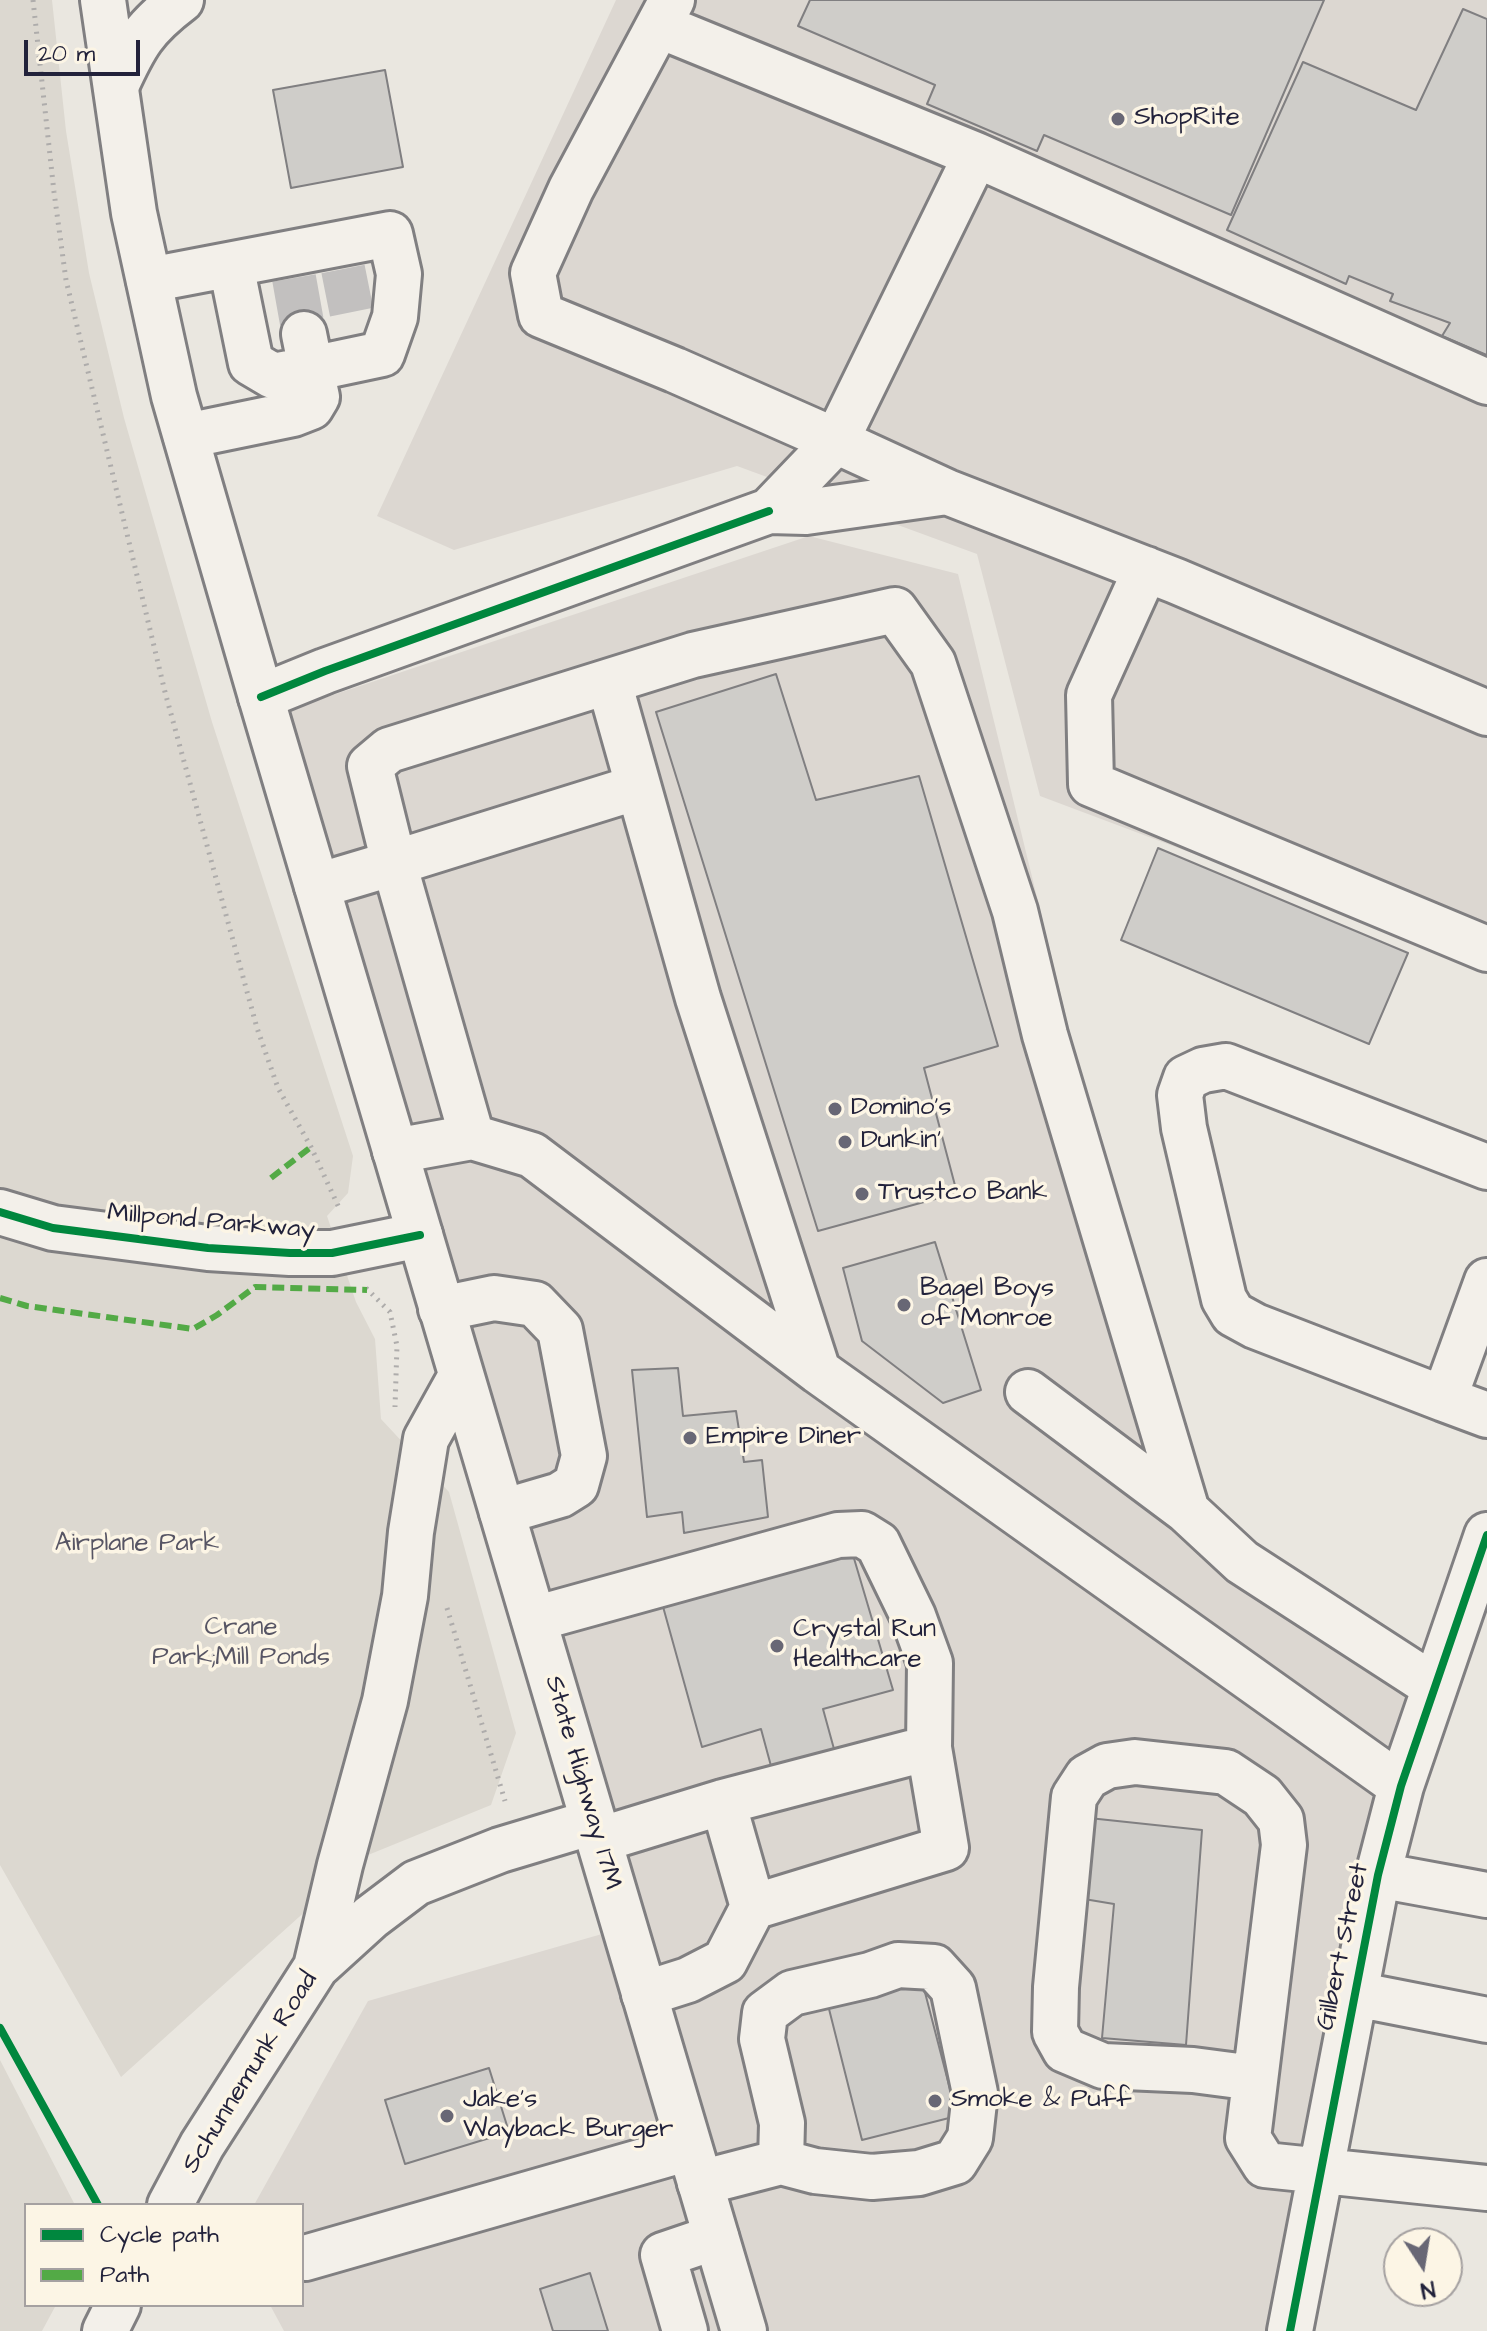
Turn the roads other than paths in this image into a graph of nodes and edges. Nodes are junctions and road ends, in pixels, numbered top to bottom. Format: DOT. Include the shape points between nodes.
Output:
graph roads {
  1 [pos="103,0"];
  2 [pos="181,0"];
  3 [pos="666,13"];
  4 [pos="116,86"];
  5 [pos="976,155"];
  6 [pos="231,265"];
  7 [pos="149,280"];
  8 [pos="308,351"];
  9 [pos="1487,382"];
  10 [pos="186,436"];
  11 [pos="836,441"];
  12 [pos="947,492"];
  13 [pos="769,511"];
  14 [pos="1146,569"];
  15 [pos="609,682"];
  16 [pos="261,697"];
  17 [pos="1487,713"];
  18 [pos="638,787"];
  19 [pos="394,863"];
  20 [pos="317,886"];
  21 [pos="1487,949"];
  22 [pos="472,1137"];
  23 [pos="395,1151"];
  24 [pos="1487,1167"];
  25 [pos="0,1212"];
  26 [pos="420,1235"];
  27 [pos="1487,1281"];
  28 [pos="441,1309"];
  29 [pos="818,1371"];
  30 [pos="461,1376"];
  31 [pos="1028,1392"];
  32 [pos="1444,1399"];
  33 [pos="1487,1415"];
  34 [pos="1187,1511"];
  35 [pos="502,1512"];
  36 [pos="1487,1535"];
  37 [pos="534,1619"];
  38 [pos="1435,1687"];
  39 [pos="929,1748"];
  40 [pos="1401,1786"];
  41 [pos="723,1802"];
  42 [pos="596,1831"];
  43 [pos="1378,1875"];
  44 [pos="1487,1895"];
  45 [pos="753,1907"];
  46 [pos="316,1967"];
  47 [pos="644,1994"];
  48 [pos="1355,1994"];
  49 [pos="1487,2020"];
  50 [pos="1254,2078"];
  51 [pos="781,2162"];
  52 [pos="694,2166"];
  53 [pos="1320,2172"];
  54 [pos="1487,2188"];
  55 [pos="171,2203"];
  56 [pos="716,2237"];
  57 [pos="305,2258"];
  58 [pos="117,2307"];
  59 [pos="105,2331"];
  60 [pos="685,2331"];
  61 [pos="744,2331"];
  62 [pos="1290,2331"];
  1 -- 4 [label="main road, State Highway 17M"];
  2 -- 4 [label="main road" via="154,21"];
  3 -- 5 [label="main road"];
  3 -- 11 [label="main road" via="571,189 533,273 541,315"];
  4 -- 7 [label="main road, State Highway 17M"];
  5 -- 9 [label="main road"];
  5 -- 11 [label="main road"];
  6 -- 7 [label="main road"];
  6 -- 8 [label="main road" via="251,363 273,376"];
  6 -- 8 [label="main road" via="292,266 341,256 390,234 399,274 395,317 382,354 358,341"];
  7 -- 10 [label="main road, State Highway 17M"];
  8 -- 10 [label="main road" via="317,397 311,407"];
  10 -- 16 [label="main road, State Highway 17M"];
  11 -- 12 [label="main road"];
  11 -- 13 [label="main road"];
  12 -- 13 [label="main road" via="806,512"];
  12 -- 14 [label="main road"];
  13 -- 16 [label="main road"];
  14 -- 17 [label="main road"];
  14 -- 21 [label="main road" via="1089,695 1091,784"];
  15 -- 18 [label="main road"];
  15 -- 19 [label="main road" via="389,750 370,766"];
  15 -- 34 [label="main road" via="693,655 895,610 933,663 1015,911 1045,1035"];
  16 -- 20 [label="main road, State Highway 17M"];
  18 -- 19 [label="main road"];
  18 -- 29 [label="main road" via="702,1013"];
  19 -- 20 [label="main road"];
  19 -- 22 [label="main road"];
  20 -- 23 [label="main road, State Highway 17M"];
  22 -- 23 [label="main road"];
  22 -- 29 [label="main road" via="532,1155"];
  23 -- 26 [label="main road, State Highway 17M"];
  24 -- 32 [label="main road" via="1226,1066 1186,1078 1180,1095 1224,1299 1233,1314"];
  25 -- 26 [label="main road, Millpond Parkway" via="53,1228 290,1253 352,1250"];
  26 -- 28 [label="main road, State Highway 17M"];
  27 -- 32 [label="main road"];
  28 -- 30 [label="main road, State Highway 17M"];
  28 -- 35 [label="main road" via="494,1298 535,1304 560,1330 584,1456 576,1485"];
  29 -- 40 [label="main road"];
  30 -- 35 [label="main road, State Highway 17M"];
  30 -- 46 [label="main road" via="426,1439 385,1701"];
  31 -- 34 [label="main road"];
  32 -- 33 [label="main road"];
  34 -- 38 [label="main road" via="1242,1562"];
  35 -- 37 [label="main road, State Highway 17M"];
  36 -- 38 [label="main road, Gilbert Street"];
  37 -- 39 [label="main road" via="838,1535 862,1534 878,1544 930,1663"];
  37 -- 42 [label="main road, State Highway 17M"];
  38 -- 40 [label="main road, Gilbert Street"];
  39 -- 41 [label="main road, Schunnemunk Road"];
  39 -- 45 [label="main road" via="946,1848"];
  40 -- 43 [label="main road, Gilbert Street"];
  41 -- 42 [label="main road, Schunnemunk Road"];
  41 -- 45 [label="main road"];
  42 -- 46 [label="main road, Schunnemunk Road" via="500,1850 416,1883"];
  42 -- 47 [label="main road, State Highway 17M"];
  43 -- 44 [label="main road"];
  43 -- 48 [label="main road, Gilbert Street"];
  45 -- 47 [label="main road" via="725,1961"];
  46 -- 55 [label="main road, Schunnemunk Road"];
  47 -- 52 [label="main road, State Highway 17M"];
  48 -- 49 [label="main road"];
  48 -- 53 [label="main road, Gilbert Street"];
  50 -- 50 [label="main road" via="1284,1845 1281,1820 1262,1796 1226,1772 1135,1762 1107,1766 1087,1777 1074,1797 1055,2032 1065,2050 1103,2066"];
  50 -- 53 [label="main road" via="1248,2138 1265,2165"];
  51 -- 51 [label="main road" via="872,2177 919,2173 955,2162 970,2138 975,2093 953,1988 934,1967 898,1965 792,1993 765,2013 762,2039 782,2123"];
  51 -- 52 [label="main road"];
  52 -- 56 [label="main road, State Highway 17M"];
  52 -- 57 [label="main road"];
  53 -- 54 [label="main road"];
  53 -- 62 [label="main road, Gilbert Street"];
  56 -- 60 [label="main road" via="663,2255"];
  56 -- 61 [label="main road, State Highway 17M"];
  58 -- 59 [label="main road"];
}
